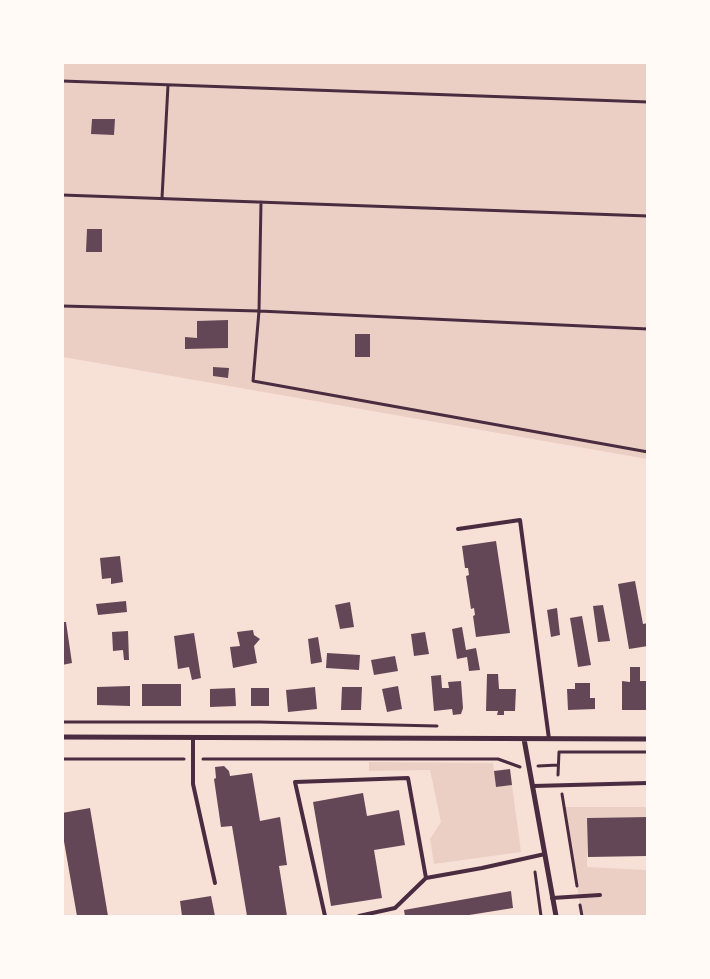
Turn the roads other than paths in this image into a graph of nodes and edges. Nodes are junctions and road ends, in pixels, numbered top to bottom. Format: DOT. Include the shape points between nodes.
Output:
graph roads {
  1 [pos="458,529"];
  2 [pos="62,737"];
  3 [pos="193,738"];
  4 [pos="524,739"];
  5 [pos="549,739"];
  6 [pos="648,739"];
  7 [pos="648,783"];
  8 [pos="533,786"];
  9 [pos="545,854"];
  10 [pos="426,878"];
  11 [pos="215,883"];
  12 [pos="600,895"];
  13 [pos="552,898"];
  14 [pos="325,916"];
  15 [pos="359,916"];
  16 [pos="556,916"];
  1 -- 5 [label="lane" via="520,520"];
  2 -- 3 [label="street"];
  3 -- 4 [label="street"];
  3 -- 11 [label="lane" via="192,784"];
  4 -- 5 [label="street"];
  4 -- 8 [label="street"];
  5 -- 6 [label="street"];
  7 -- 8 [label="lane"];
  8 -- 9 [label="street"];
  9 -- 10 [label="lane"];
  9 -- 13 [label="street"];
  10 -- 14 [label="lane" via="408,778 295,782"];
  10 -- 15 [label="lane" via="395,908"];
  12 -- 13 [label="lane"];
  13 -- 16 [label="street"];
}
